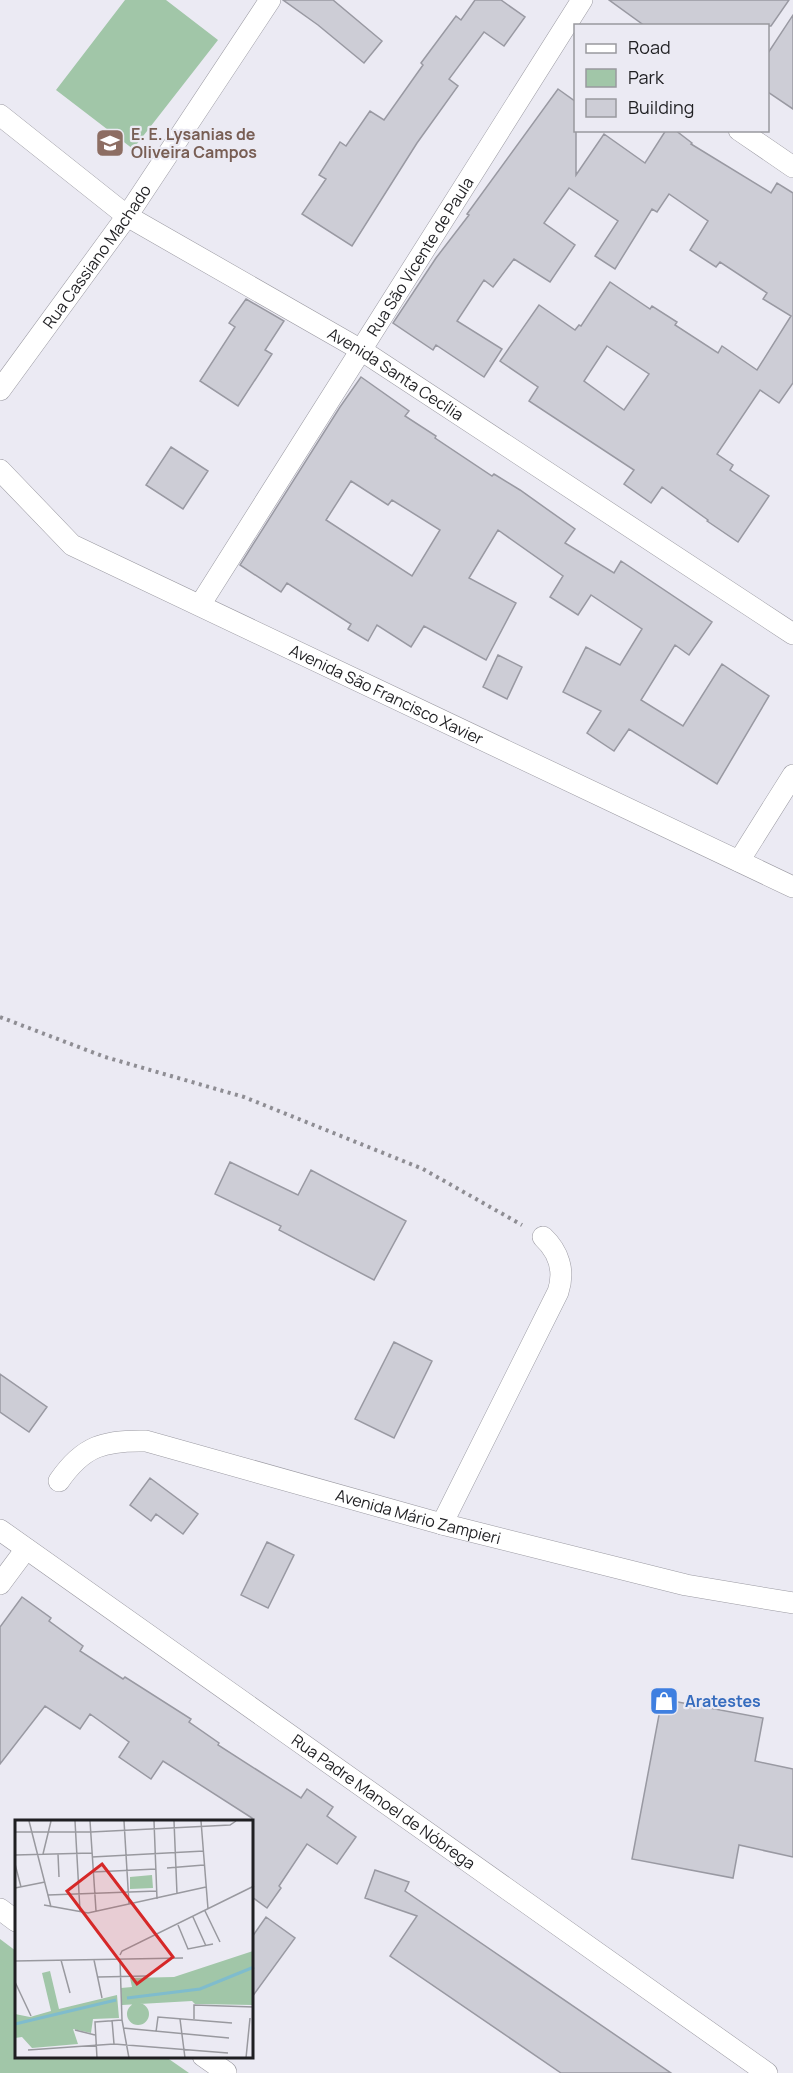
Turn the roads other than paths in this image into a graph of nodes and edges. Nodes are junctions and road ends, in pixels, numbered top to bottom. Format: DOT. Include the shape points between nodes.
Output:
graph roads {
  1 [pos="270,0"];
  2 [pos="578,14"];
  3 [pos="0,115"];
  4 [pos="742,132"];
  5 [pos="793,167"];
  6 [pos="127,216"];
  7 [pos="361,350"];
  8 [pos="0,390"];
  9 [pos="0,470"];
  10 [pos="200,605"];
  11 [pos="793,634"];
  12 [pos="793,775"];
  13 [pos="739,861"];
  14 [pos="793,886"];
  15 [pos="543,1237"];
  16 [pos="59,1481"];
  17 [pos="441,1524"];
  18 [pos="0,1530"];
  19 [pos="26,1549"];
  20 [pos="0,1584"];
  21 [pos="793,1603"];
  22 [pos="0,1910"];
  23 [pos="15,1920"];
  24 [pos="206,2058"];
  25 [pos="225,2072"];
  26 [pos="767,2073"];
  1 -- 6 [label="street, Rua Cassiano Machado"];
  2 -- 7 [label="street, Rua São Vicente de Paula"];
  3 -- 6 [label="street, Avenida Santa Cecília"];
  4 -- 5 [label="street"];
  6 -- 7 [label="street, Avenida Santa Cecília"];
  6 -- 8 [label="street, Rua Cassiano Machado"];
  7 -- 10 [label="street, Rua São Vicente de Paula"];
  7 -- 11 [label="street, Avenida Santa Cecília"];
  9 -- 10 [label="street, Avenida São Francisco Xavier" via="72,545"];
  10 -- 13 [label="street, Avenida São Francisco Xavier"];
  12 -- 13 [label="street"];
  13 -- 14 [label="street, Avenida São Francisco Xavier"];
  15 -- 17 [label="street" via="560,1262 558,1292"];
  16 -- 17 [label="street, Avenida Mário Zampieri" via="79,1456 94,1448 146,1441"];
  17 -- 21 [label="street, Avenida Mário Zampieri" via="686,1585"];
  18 -- 19 [label="street, Rua Padre Manoel de Nóbrega"];
  19 -- 20 [label="street"];
  19 -- 26 [label="street, Rua Padre Manoel de Nóbrega"];
  22 -- 23 [label="street"];
  24 -- 25 [label="street"];
}
